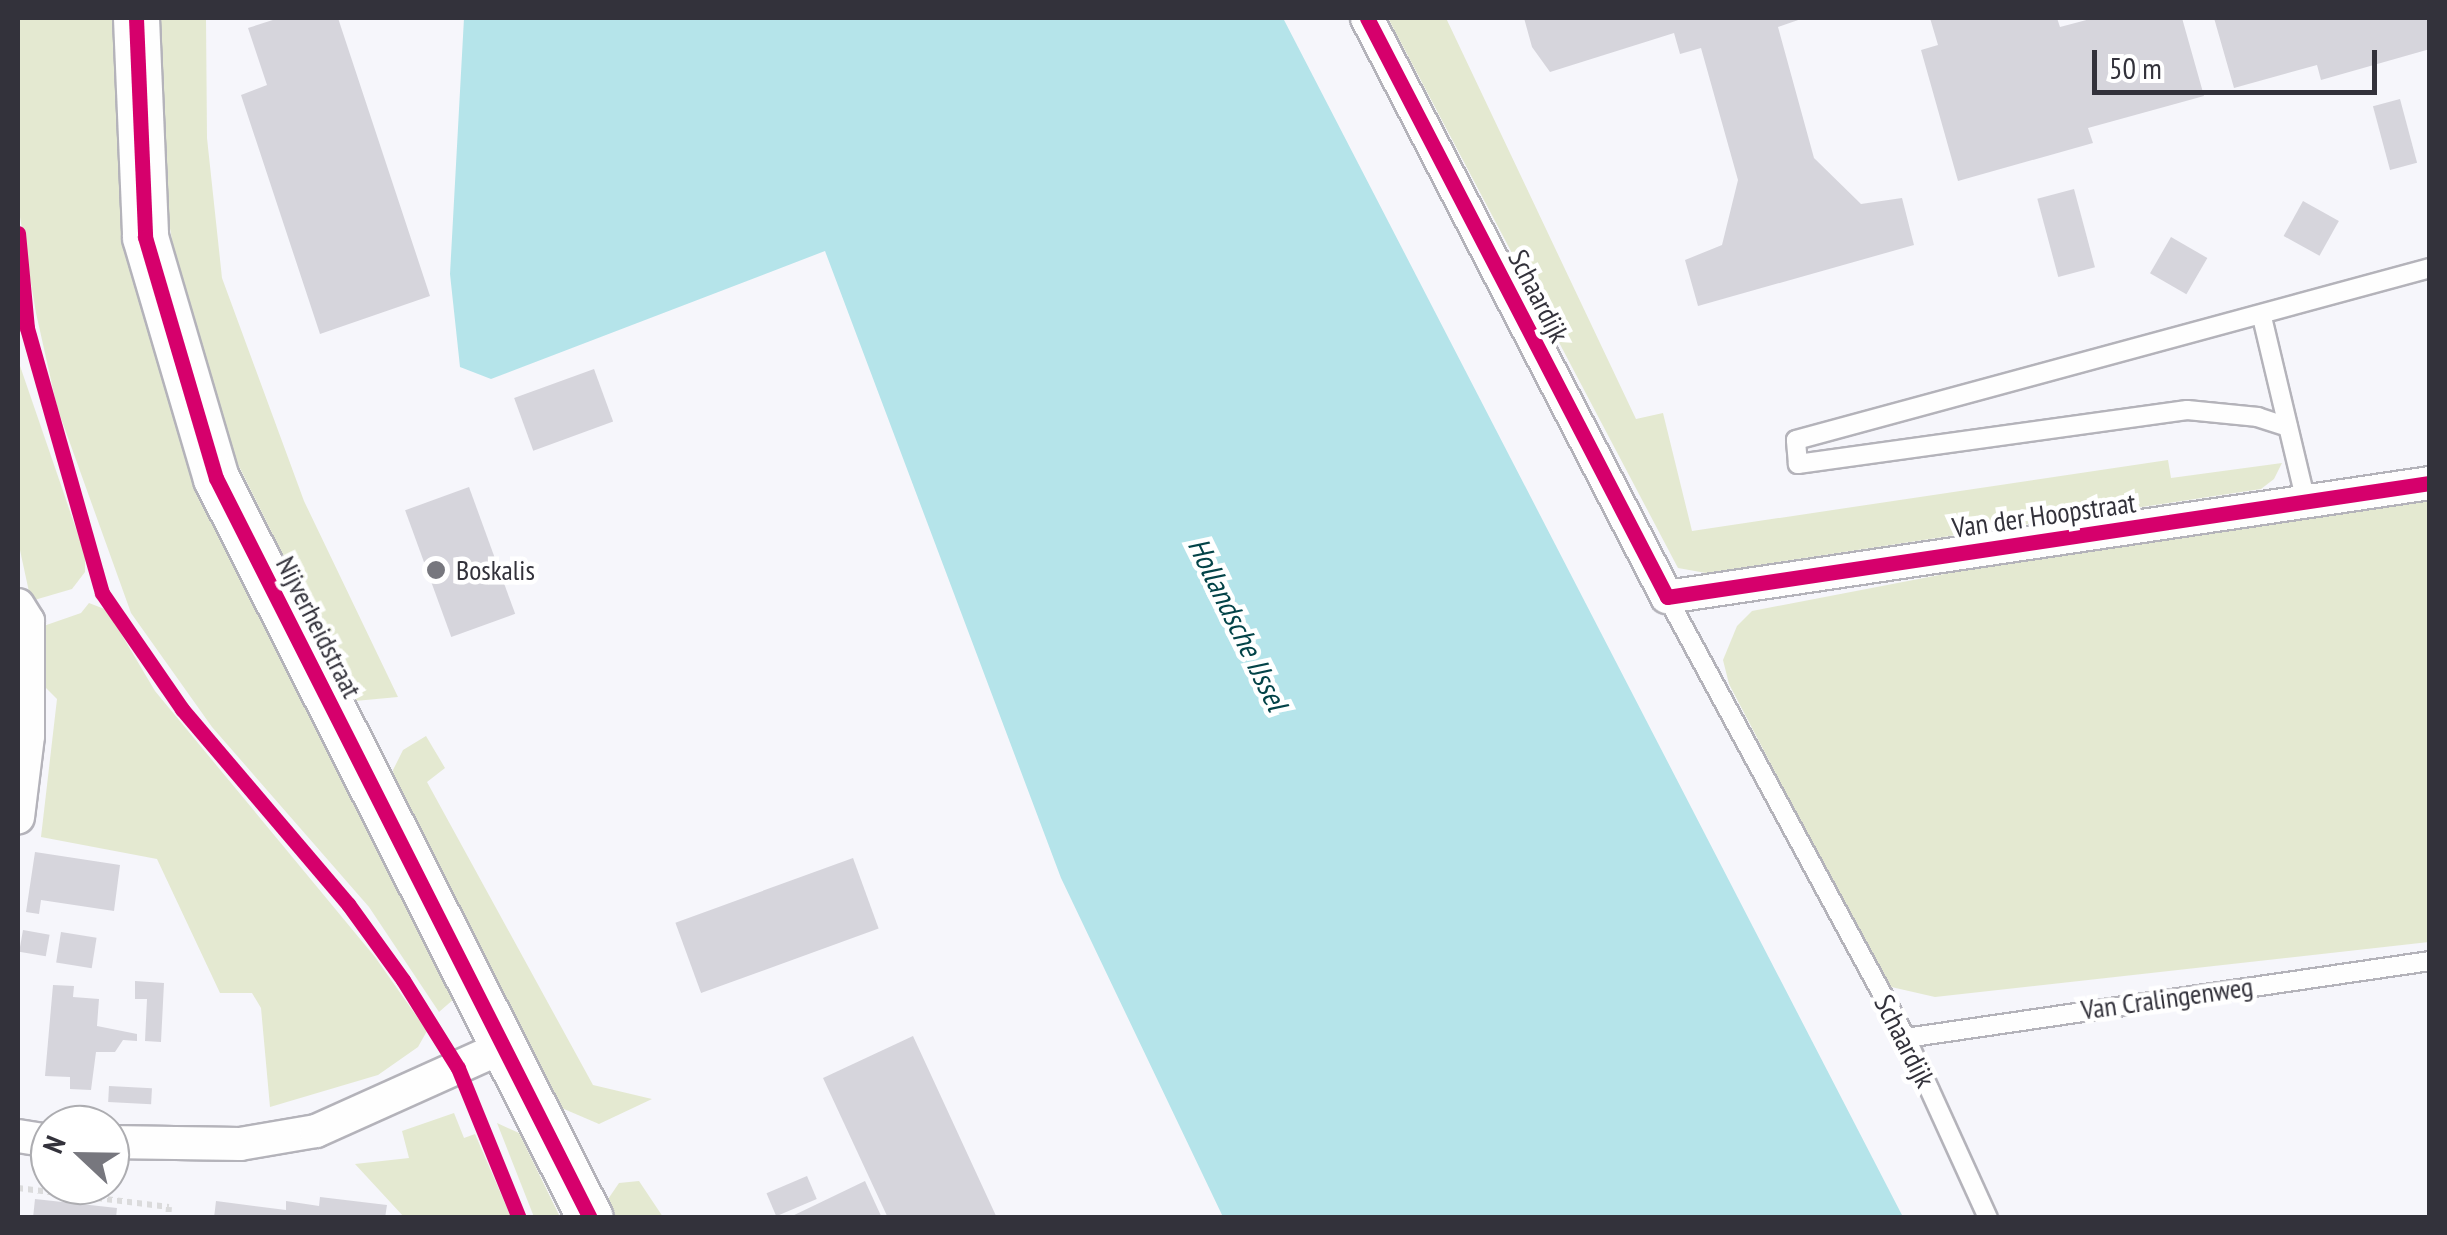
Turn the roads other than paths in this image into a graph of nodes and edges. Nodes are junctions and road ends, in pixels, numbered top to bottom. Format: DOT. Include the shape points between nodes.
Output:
graph roads {
  1 [pos="136,18"];
  2 [pos="1368,18"];
  3 [pos="2430,268"];
  4 [pos="2262,317"];
  5 [pos="2288,428"];
  6 [pos="2430,483"];
  7 [pos="2306,502"];
  8 [pos="1667,596"];
  9 [pos="23,613"];
  10 [pos="18,817"];
  11 [pos="2430,961"];
  12 [pos="1906,1038"];
  13 [pos="503,1047"];
  14 [pos="130,1142"];
  15 [pos="590,1218"];
  16 [pos="1988,1218"];
  1 -- 13 [label="street, Nijverheidstraat" via="145,237 216,478"];
  2 -- 8 [label="street, Schaardijk"];
  3 -- 4 [label="lane"];
  4 -- 5 [label="lane"];
  4 -- 5 [label="lane" via="1796,440 1798,464 2187,410"];
  5 -- 7 [label="lane"];
  6 -- 7 [label="street, Van der Hoopstraat"];
  7 -- 8 [label="street, Van der Hoopstraat"];
  8 -- 12 [label="lane, Schaardijk"];
  9 -- 10 [label="street" via="28,736"];
  11 -- 12 [label="lane, Van Cralingenweg"];
  12 -- 16 [label="lane, Schaardijk"];
  13 -- 14 [label="street" via="316,1130 240,1144"];
  13 -- 15 [label="street, Nijverheidstraat"];
}
